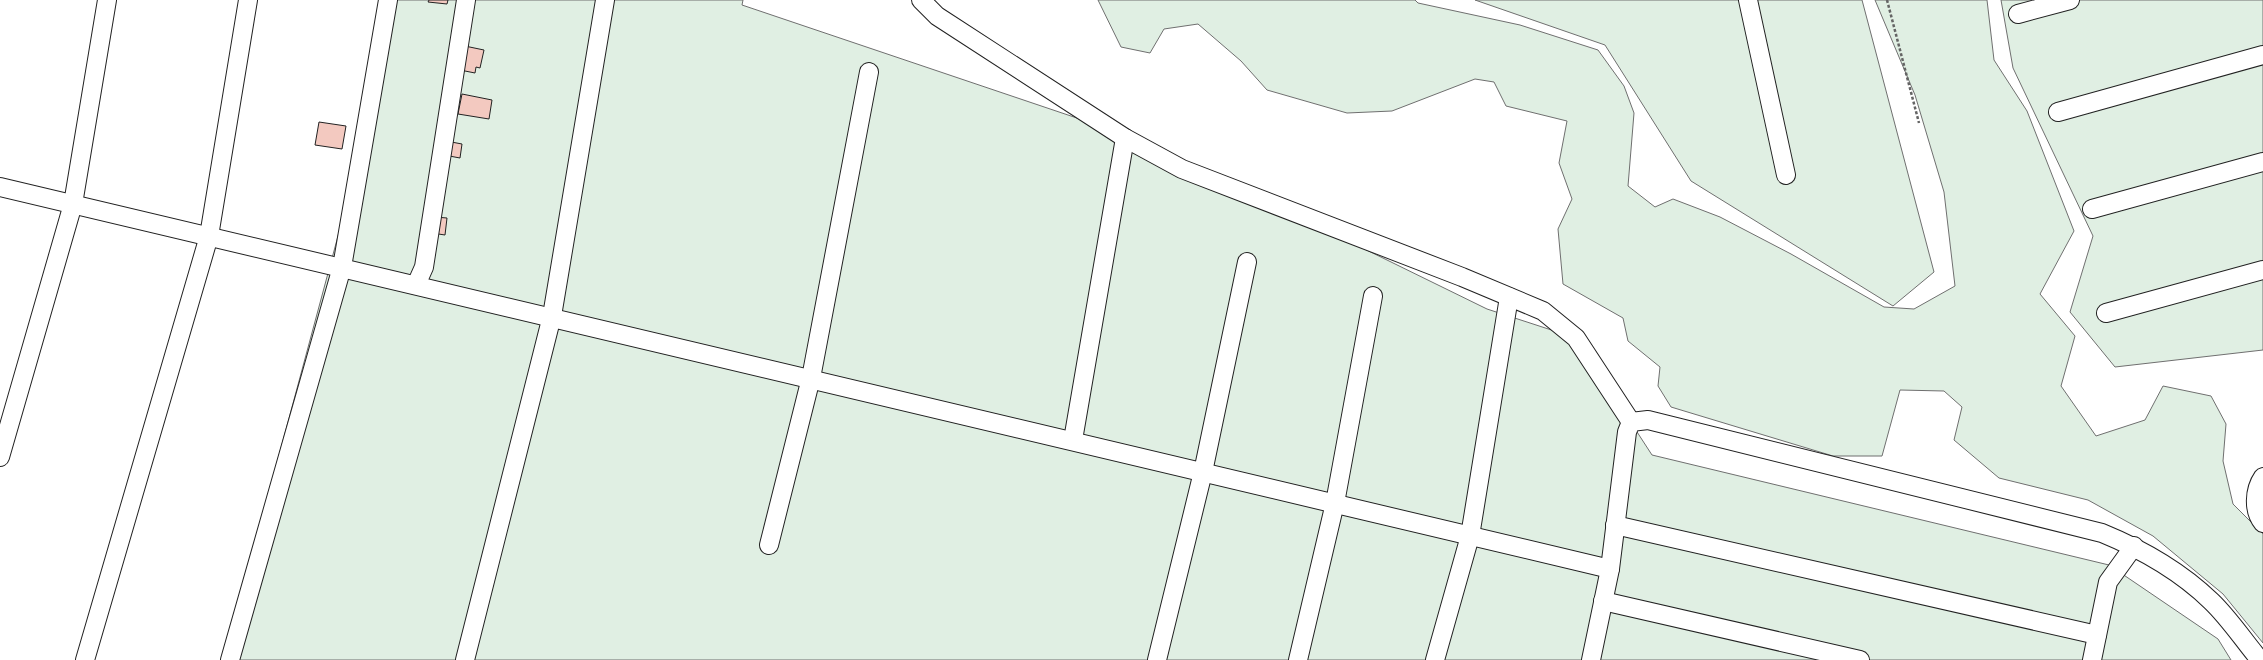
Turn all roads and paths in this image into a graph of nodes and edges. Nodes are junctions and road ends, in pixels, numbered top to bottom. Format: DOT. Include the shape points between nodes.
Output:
graph roads {
  1 [pos="107,0"];
  2 [pos="248,0"];
  3 [pos="388,0"];
  4 [pos="466,0"];
  5 [pos="605,0"];
  6 [pos="921,0"];
  7 [pos="1748,0"];
  8 [pos="1887,0"];
  9 [pos="2070,0"];
  10 [pos="2018,14"];
  11 [pos="2263,55"];
  12 [pos="869,72"];
  13 [pos="2058,112"];
  14 [pos="1919,123"];
  15 [pos="1125,138"];
  16 [pos="2263,162"];
  17 [pos="1786,175"];
  18 [pos="0,187"];
  19 [pos="73,204"];
  20 [pos="2092,209"];
  21 [pos="209,236"];
  22 [pos="1246,262"];
  23 [pos="342,268"];
  24 [pos="2263,270"];
  25 [pos="416,285"];
  26 [pos="1373,296"];
  27 [pos="1510,297"];
  28 [pos="2106,313"];
  29 [pos="552,316"];
  30 [pos="811,378"];
  31 [pos="1631,422"];
  32 [pos="1073,440"];
  33 [pos="0,457"];
  34 [pos="1203,472"];
  35 [pos="2263,477"];
  36 [pos="1335,503"];
  37 [pos="2263,523"];
  38 [pos="1615,525"];
  39 [pos="1470,536"];
  40 [pos="770,545"];
  41 [pos="2134,546"];
  42 [pos="1610,569"];
  43 [pos="1603,601"];
  44 [pos="2097,635"];
  45 [pos="85,660"];
  46 [pos="230,660"];
  47 [pos="465,660"];
  48 [pos="1157,660"];
  49 [pos="1298,660"];
  50 [pos="1435,660"];
  51 [pos="1591,660"];
  52 [pos="1860,660"];
  53 [pos="2092,660"];
  54 [pos="2260,660"];
  1 -- 19 [label="street"];
  2 -- 21 [label="street"];
  3 -- 23 [label="street"];
  4 -- 25 [label="street" via="424,268"];
  5 -- 29 [label="street"];
  6 -- 15 [label="street" via="937,16"];
  7 -- 17 [label="street"];
  8 -- 14 [label="path"];
  9 -- 10 [label="street"];
  11 -- 13 [label="street"];
  12 -- 30 [label="street"];
  15 -- 27 [label="street" via="1182,169"];
  15 -- 32 [label="street"];
  16 -- 20 [label="street"];
  18 -- 19 [label="street"];
  19 -- 21 [label="street"];
  19 -- 33 [label="street"];
  21 -- 23 [label="street"];
  21 -- 45 [label="street"];
  22 -- 34 [label="street"];
  23 -- 25 [label="street"];
  23 -- 46 [label="street"];
  24 -- 28 [label="street"];
  25 -- 29 [label="street"];
  26 -- 36 [label="street"];
  27 -- 31 [label="street" via="1543,311 1576,338"];
  27 -- 39 [label="street"];
  29 -- 30 [label="street"];
  29 -- 47 [label="street"];
  30 -- 32 [label="street"];
  30 -- 40 [label="street"];
  31 -- 38 [label="street" via="1627,432"];
  31 -- 41 [label="street" via="1648,420 1849,469 2102,533"];
  32 -- 34 [label="street"];
  34 -- 36 [label="street"];
  34 -- 48 [label="street"];
  35 -- 37 [label="street" via="2256,487 2258,516"];
  36 -- 39 [label="street"];
  36 -- 49 [label="street"];
  38 -- 42 [label="street"];
  38 -- 44 [label="street"];
  39 -- 42 [label="street"];
  39 -- 50 [label="street"];
  41 -- 44 [label="street" via="2108,582"];
  41 -- 54 [label="street" via="2170,568 2211,601"];
  42 -- 43 [label="street"];
  43 -- 51 [label="street"];
  43 -- 52 [label="street"];
  44 -- 53 [label="street"];
}
